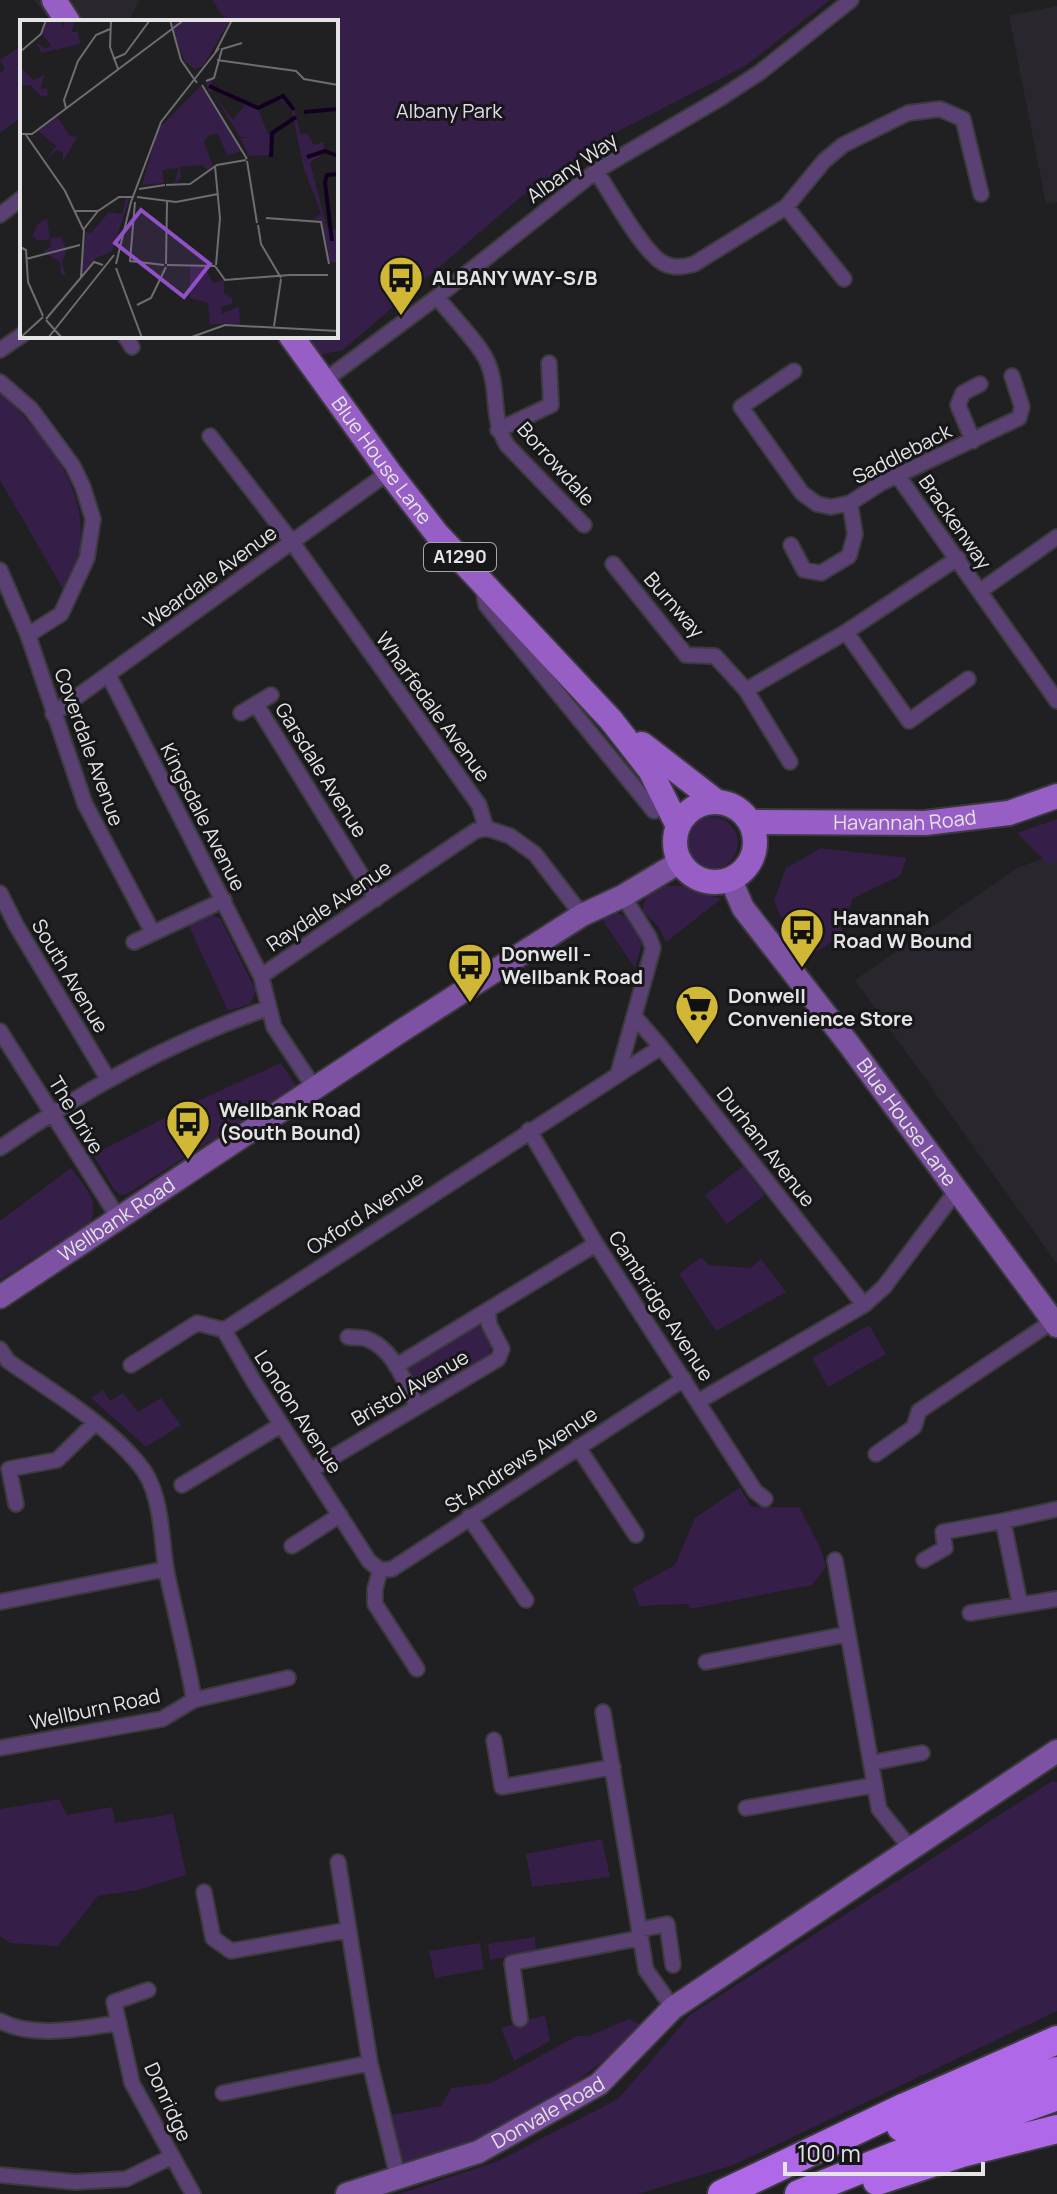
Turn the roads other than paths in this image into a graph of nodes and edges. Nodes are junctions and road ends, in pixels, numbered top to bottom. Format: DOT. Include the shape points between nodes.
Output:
graph roads {
  1 [pos="54,0"];
  2 [pos="851,0"];
  3 [pos="67,20"];
  4 [pos="596,171"];
  5 [pos="981,194"];
  6 [pos="20,200"];
  7 [pos="786,207"];
  8 [pos="0,215"];
  9 [pos="844,279"];
  10 [pos="437,297"];
  11 [pos="20,336"];
  12 [pos="292,338"];
  13 [pos="0,350"];
  14 [pos="549,363"];
  15 [pos="794,371"];
  16 [pos="1012,376"];
  17 [pos="324,381"];
  18 [pos="0,382"];
  19 [pos="980,384"];
  20 [pos="498,430"];
  21 [pos="210,436"];
  22 [pos="973,441"];
  23 [pos="389,472"];
  24 [pos="898,476"];
  25 [pos="850,503"];
  26 [pos="584,525"];
  27 [pos="1057,537"];
  28 [pos="292,542"];
  29 [pos="791,545"];
  30 [pos="958,558"];
  31 [pos="613,564"];
  32 [pos="0,570"];
  33 [pos="980,591"];
  34 [pos="846,632"];
  35 [pos="28,635"];
  36 [pos="109,676"];
  37 [pos="968,679"];
  38 [pos="563,683"];
  39 [pos="746,690"];
  40 [pos="271,695"];
  41 [pos="1057,701"];
  42 [pos="256,704"];
  43 [pos="241,713"];
  44 [pos="53,714"];
  45 [pos="611,720"];
  46 [pos="790,762"];
  47 [pos="645,783"];
  48 [pos="1057,796"];
  49 [pos="717,802"];
  50 [pos="654,811"];
  51 [pos="751,822"];
  52 [pos="678,826"];
  53 [pos="486,828"];
  54 [pos="680,862"];
  55 [pos="731,880"];
  56 [pos="0,893"];
  57 [pos="623,896"];
  58 [pos="376,899"];
  59 [pos="224,900"];
  60 [pos="582,915"];
  61 [pos="153,933"];
  62 [pos="134,942"];
  63 [pos="261,976"];
  64 [pos="269,1008"];
  65 [pos="634,1016"];
  66 [pos="0,1031"];
  67 [pos="661,1047"];
  68 [pos="618,1074"];
  69 [pos="108,1079"];
  70 [pos="315,1089"];
  71 [pos="51,1113"];
  72 [pos="529,1130"];
  73 [pos="0,1148"];
  74 [pos="957,1190"];
  75 [pos="119,1219"];
  76 [pos="596,1244"];
  77 [pos="0,1297"];
  78 [pos="864,1305"];
  79 [pos="488,1310"];
  80 [pos="1055,1324"];
  81 [pos="224,1330"];
  82 [pos="348,1337"];
  83 [pos="0,1349"];
  84 [pos="131,1365"];
  85 [pos="396,1366"];
  86 [pos="684,1379"];
  87 [pos="699,1401"];
  88 [pos="417,1406"];
  89 [pos="95,1423"];
  90 [pos="281,1425"];
  91 [pos="578,1447"];
  92 [pos="876,1454"];
  93 [pos="311,1470"];
  94 [pos="182,1485"];
  95 [pos="765,1499"];
  96 [pos="16,1504"];
  97 [pos="1057,1509"];
  98 [pos="340,1515"];
  99 [pos="469,1517"];
  100 [pos="1003,1521"];
  101 [pos="636,1535"];
  102 [pos="292,1546"];
  103 [pos="835,1560"];
  104 [pos="924,1560"];
  105 [pos="166,1569"];
  106 [pos="380,1570"];
  107 [pos="1057,1599"];
  108 [pos="526,1600"];
  109 [pos="0,1602"];
  110 [pos="1020,1604"];
  111 [pos="970,1613"];
  112 [pos="848,1634"];
  113 [pos="706,1662"];
  114 [pos="417,1669"];
  115 [pos="288,1678"];
  116 [pos="194,1700"];
  117 [pos="603,1712"];
  118 [pos="494,1740"];
  119 [pos="0,1748"];
  120 [pos="1057,1751"];
  121 [pos="922,1753"];
  122 [pos="871,1763"];
  123 [pos="613,1767"];
  124 [pos="875,1785"];
  125 [pos="746,1808"];
  126 [pos="911,1849"];
  127 [pos="338,1862"];
  128 [pos="204,1892"];
  129 [pos="348,1930"];
  130 [pos="640,1934"];
  131 [pos="673,1965"];
  132 [pos="148,1990"];
  133 [pos="673,2008"];
  134 [pos="520,2019"];
  135 [pos="0,2021"];
  136 [pos="119,2023"];
  137 [pos="1057,2040"];
  138 [pos="370,2063"];
  139 [pos="1057,2071"];
  140 [pos="223,2093"];
  141 [pos="1057,2096"];
  142 [pos="1057,2129"];
  143 [pos="171,2157"];
  144 [pos="0,2175"];
  145 [pos="398,2178"];
  146 [pos="193,2194"];
  147 [pos="347,2194"];
  148 [pos="722,2194"];
  149 [pos="733,2194"];
  150 [pos="799,2194"];
  151 [pos="844,2194"];
  1 -- 3 [label="main road"];
  2 -- 4 [label="street, Albany Way" via="759,73"];
  4 -- 7 [label="street" via="664,264 694,264"];
  4 -- 10 [label="street, Albany Way"];
  5 -- 7 [label="street" via="963,119 940,109 908,113 843,145"];
  6 -- 8 [label="street"];
  7 -- 9 [label="street"];
  10 -- 17 [label="street, Albany Way"];
  10 -- 20 [label="street, Borrowdale" via="487,359"];
  11 -- 13 [label="street"];
  12 -- 17 [label="main road, Blue House Lane / A1290"];
  14 -- 20 [label="street, Borrowdale" via="551,405"];
  15 -- 25 [label="street, Saddleback" via="741,407 802,493 831,507"];
  16 -- 22 [label="street, Saddleback" via="1022,407 1019,418"];
  17 -- 23 [label="main road, Blue House Lane / A1290"];
  18 -- 35 [label="street" via="31,409 73,466 93,519 87,558 61,614"];
  19 -- 22 [label="street, Saddleback" via="963,393 958,405"];
  20 -- 26 [label="street, Borrowdale"];
  21 -- 28 [label="street, Wharfedale Avenue"];
  22 -- 24 [label="street, Saddleback"];
  23 -- 28 [label="street, Weardale Avenue"];
  23 -- 38 [label="main road, Blue House Lane / A1290"];
  24 -- 25 [label="street, Saddleback"];
  24 -- 30 [label="street, Brackenway"];
  25 -- 29 [label="street, Saddleback" via="855,534 849,556 821,573 804,570"];
  27 -- 33 [label="street, Brackenway"];
  28 -- 36 [label="street, Weardale Avenue"];
  28 -- 53 [label="street, Wharfedale Avenue" via="479,805"];
  30 -- 33 [label="street, Brackenway"];
  30 -- 34 [label="street"];
  31 -- 39 [label="street, Burnway" via="686,655 715,656"];
  32 -- 35 [label="street, Coverdale Avenue"];
  33 -- 41 [label="street, Brackenway"];
  34 -- 37 [label="street" via="909,721"];
  34 -- 39 [label="street"];
  35 -- 44 [label="street, Coverdale Avenue"];
  36 -- 44 [label="street, Weardale Avenue"];
  36 -- 59 [label="street, Kingsdale Avenue"];
  38 -- 45 [label="main road, Blue House Lane / A1290"];
  38 -- 47 [label="street"];
  39 -- 46 [label="street, Burnway"];
  40 -- 42 [label="street, Garsdale Avenue"];
  42 -- 43 [label="street, Garsdale Avenue"];
  42 -- 58 [label="street, Garsdale Avenue"];
  44 -- 61 [label="street, Coverdale Avenue" via="85,804"];
  45 -- 47 [label="main road, A1290"];
  45 -- 49 [label="main road, A1290"];
  47 -- 50 [label="street"];
  47 -- 52 [label="main road, A1290"];
  48 -- 51 [label="main road, Havannah Road" via="1009,813 925,823"];
  49 -- 51 [label="main road, A1290" via="743,812"];
  49 -- 52 [label="main road" via="698,806"];
  51 -- 55 [label="main road" via="756,850 751,863"];
  52 -- 54 [label="main road, A1290" via="675,849"];
  53 -- 58 [label="street, Raydale Avenue"];
  53 -- 60 [label="street" via="510,836 535,854"];
  54 -- 55 [label="main road" via="710,883"];
  54 -- 57 [label="street, Wellbank Road"];
  55 -- 74 [label="street, Blue House Lane" via="743,908"];
  56 -- 69 [label="street, South Avenue"];
  57 -- 60 [label="street, Wellbank Road"];
  57 -- 65 [label="street" via="653,948"];
  58 -- 63 [label="street, Raydale Avenue"];
  59 -- 61 [label="street"];
  59 -- 63 [label="street, Kingsdale Avenue"];
  60 -- 70 [label="street, Wellbank Road"];
  61 -- 62 [label="street"];
  63 -- 64 [label="street, Raydale Avenue"];
  64 -- 69 [label="street"];
  64 -- 70 [label="street, Raydale Avenue" via="274,1027"];
  65 -- 67 [label="street, Durham Avenue"];
  65 -- 68 [label="street"];
  66 -- 71 [label="street, The Drive"];
  67 -- 68 [label="street, Oxford Avenue"];
  67 -- 78 [label="street, Durham Avenue"];
  68 -- 72 [label="street, Oxford Avenue"];
  69 -- 71 [label="street"];
  70 -- 75 [label="street, Wellbank Road"];
  71 -- 73 [label="street"];
  71 -- 75 [label="street, The Drive"];
  72 -- 76 [label="street, Cambridge Avenue"];
  72 -- 81 [label="street, Oxford Avenue"];
  74 -- 78 [label="street" via="884,1287"];
  74 -- 80 [label="street, Blue House Lane"];
  75 -- 77 [label="street, Wellbank Road"];
  76 -- 79 [label="street"];
  76 -- 86 [label="street, Cambridge Avenue"];
  78 -- 87 [label="street"];
  79 -- 85 [label="street"];
  79 -- 88 [label="street, Bristol Avenue" via="502,1349 498,1359"];
  80 -- 92 [label="street" via="919,1411 914,1427"];
  81 -- 84 [label="street" via="197,1323"];
  81 -- 90 [label="street, London Avenue"];
  82 -- 85 [label="street" via="381,1347"];
  83 -- 89 [label="street" via="8,1361"];
  85 -- 88 [label="street"];
  86 -- 87 [label="street, Cambridge Avenue"];
  86 -- 91 [label="street, St Andrews Avenue"];
  87 -- 95 [label="street, Cambridge Avenue"];
  88 -- 93 [label="street, Bristol Avenue"];
  89 -- 96 [label="street" via="57,1460 9,1469"];
  89 -- 105 [label="street" via="140,1464 154,1492"];
  90 -- 93 [label="street, London Avenue"];
  90 -- 94 [label="street"];
  91 -- 99 [label="street, St Andrews Avenue"];
  91 -- 101 [label="street"];
  93 -- 98 [label="street, London Avenue"];
  97 -- 100 [label="street"];
  98 -- 102 [label="street"];
  98 -- 106 [label="street, London Avenue"];
  99 -- 106 [label="street, St Andrews Avenue" via="392,1569"];
  99 -- 108 [label="street"];
  100 -- 104 [label="street" via="943,1532 945,1548"];
  100 -- 110 [label="street"];
  103 -- 112 [label="street"];
  105 -- 109 [label="street"];
  105 -- 116 [label="street"];
  106 -- 114 [label="street" via="375,1604"];
  107 -- 110 [label="street"];
  110 -- 111 [label="street"];
  112 -- 113 [label="street"];
  112 -- 122 [label="street"];
  115 -- 116 [label="street, Wellburn Road"];
  116 -- 119 [label="street, Wellburn Road" via="162,1719"];
  117 -- 123 [label="street"];
  118 -- 123 [label="street" via="502,1787"];
  120 -- 126 [label="street, Donvale Road"];
  121 -- 122 [label="street"];
  122 -- 124 [label="street"];
  123 -- 130 [label="street"];
  124 -- 125 [label="street"];
  124 -- 126 [label="street" via="879,1809"];
  126 -- 133 [label="street, Donvale Road"];
  127 -- 129 [label="street"];
  128 -- 129 [label="street" via="213,1938 231,1951"];
  129 -- 138 [label="street"];
  130 -- 131 [label="street" via="667,1924"];
  130 -- 133 [label="street" via="646,1970"];
  130 -- 134 [label="street" via="512,1963"];
  132 -- 136 [label="street" via="114,2002"];
  133 -- 145 [label="street, Donvale Road" via="599,2084 478,2152"];
  135 -- 136 [label="street" via="13,2028 66,2030"];
  136 -- 143 [label="street, Donridge" via="132,2083"];
  137 -- 148 [label="highway"];
  138 -- 140 [label="street"];
  138 -- 145 [label="street"];
  139 -- 149 [label="highway"];
  141 -- 150 [label="highway"];
  142 -- 151 [label="highway" via="962,2153"];
  143 -- 144 [label="street" via="126,2179 75,2182"];
  143 -- 146 [label="street, Donridge"];
  145 -- 147 [label="street, Donvale Road"];
}
